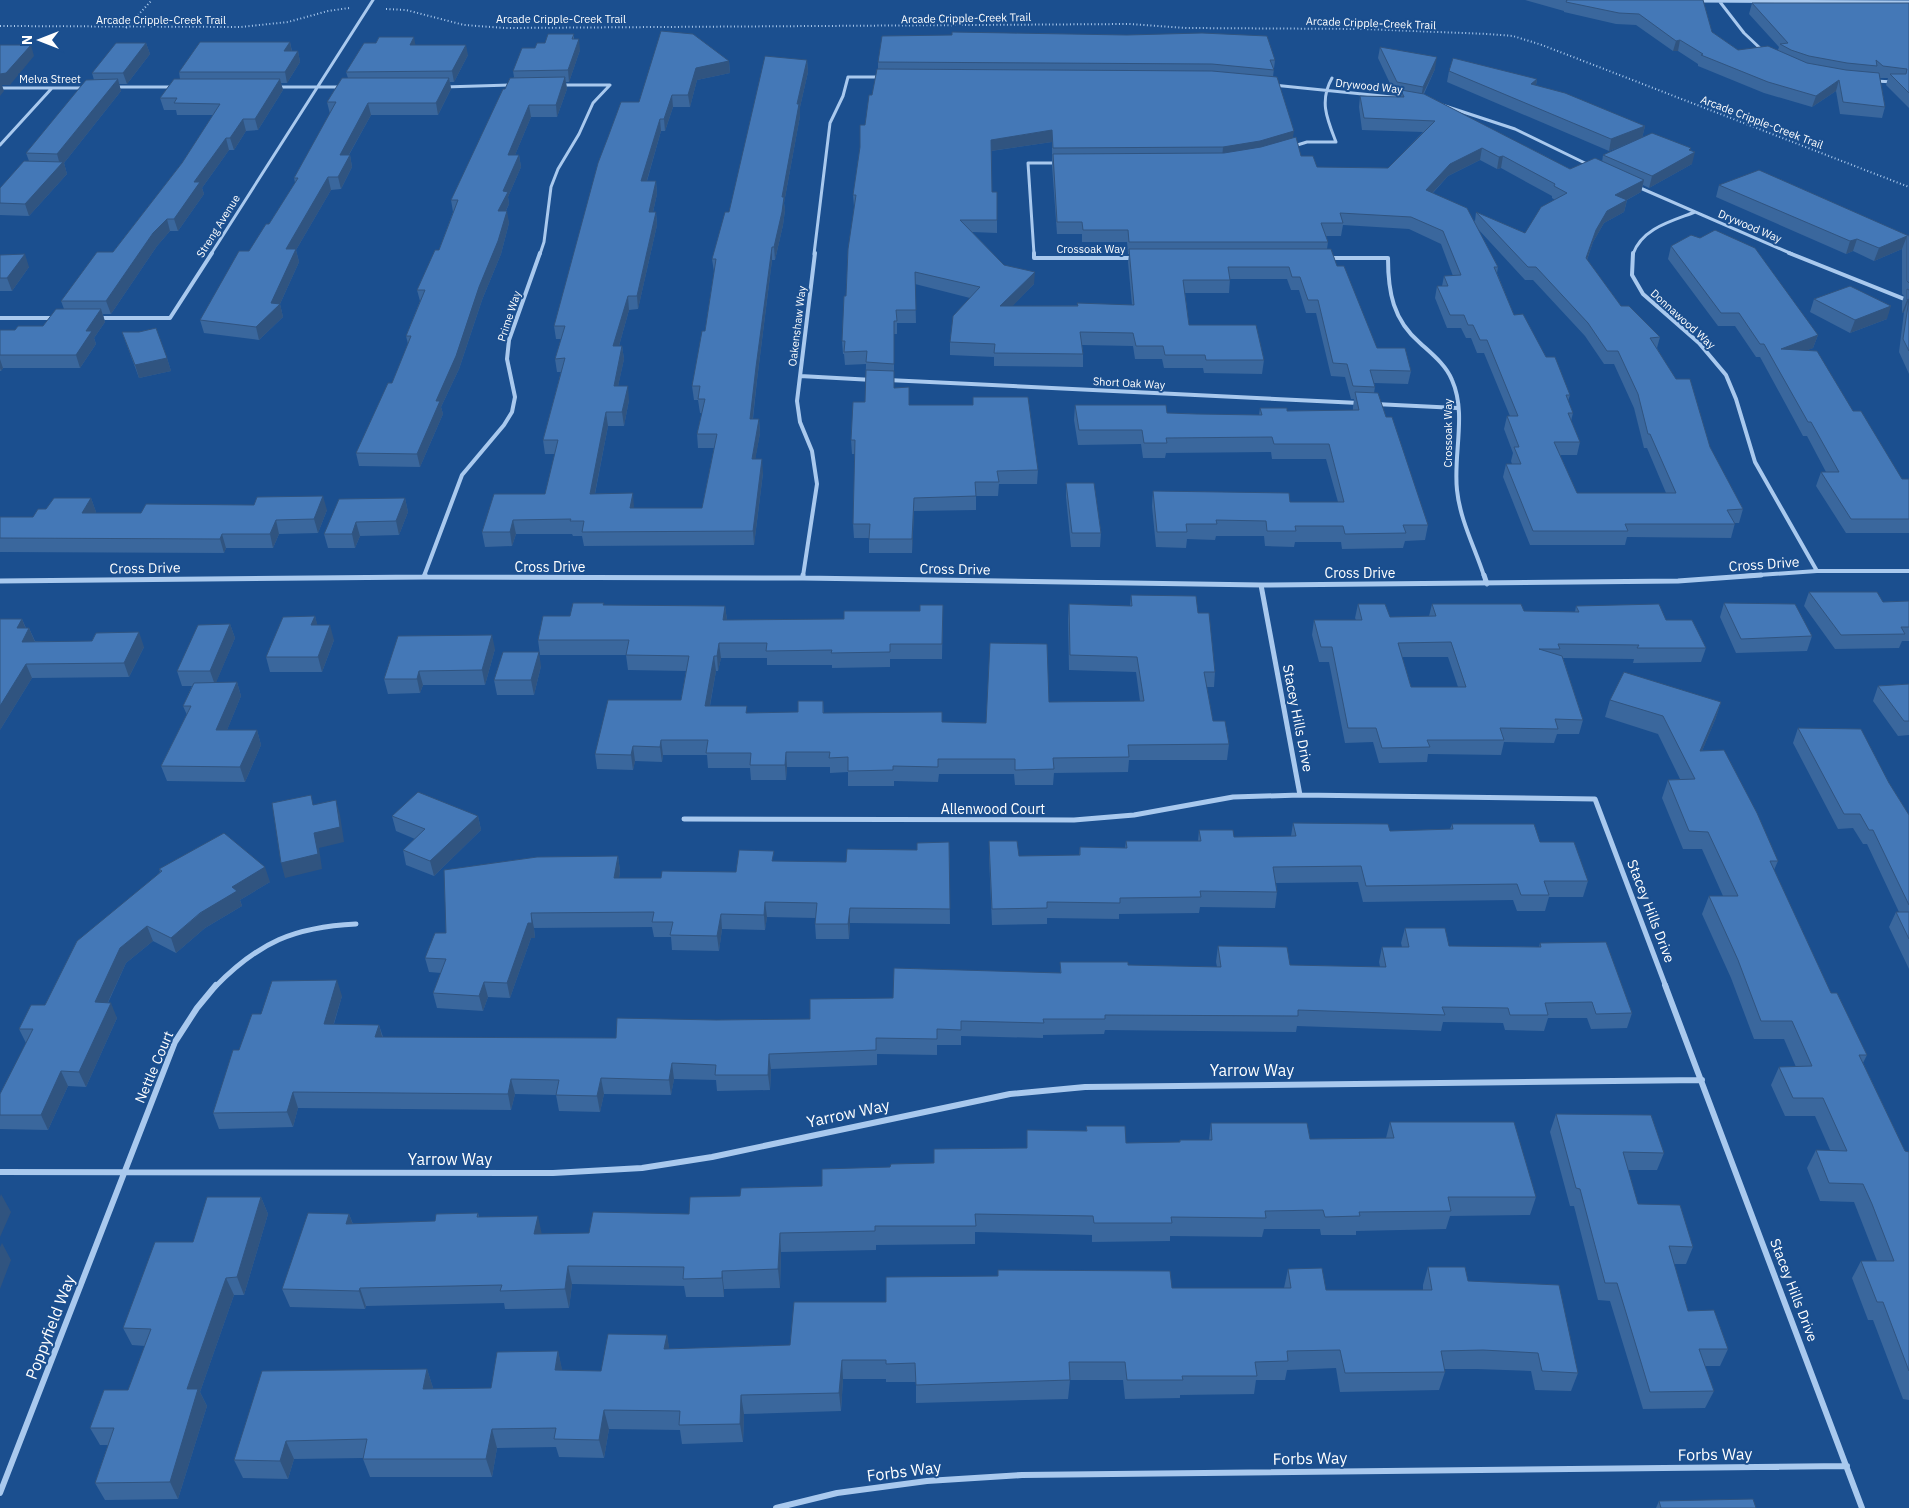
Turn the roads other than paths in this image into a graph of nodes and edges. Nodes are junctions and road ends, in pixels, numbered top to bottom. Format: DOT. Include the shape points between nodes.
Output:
graph roads {
  1 [pos="373,0"];
  2 [pos="1694,1"];
  3 [pos="1720,2"];
  4 [pos="1909,2"];
  5 [pos="1767,53"];
  6 [pos="887,77"];
  7 [pos="1332,78"];
  8 [pos="1866,81"];
  9 [pos="1900,82"];
  10 [pos="519,84"];
  11 [pos="556,84"];
  12 [pos="1268,84"];
  13 [pos="316,86"];
  14 [pos="110,87"];
  15 [pos="179,87"];
  16 [pos="267,87"];
  17 [pos="346,87"];
  18 [pos="0,88"];
  19 [pos="52,88"];
  20 [pos="91,88"];
  21 [pos="443,88"];
  22 [pos="1324,90"];
  23 [pos="1410,99"];
  24 [pos="1436,104"];
  25 [pos="0,145"];
  26 [pos="1286,148"];
  27 [pos="1067,163"];
  28 [pos="1590,166"];
  29 [pos="1634,185"];
  30 [pos="1695,212"];
  31 [pos="1142,258"];
  32 [pos="1319,258"];
  33 [pos="1909,301"];
  34 [pos="0,318"];
  35 [pos="60,318"];
  36 [pos="90,318"];
  37 [pos="800,376"];
  38 [pos="1457,408"];
  39 [pos="1909,570"];
  40 [pos="1817,571"];
  41 [pos="424,577"];
  42 [pos="803,578"];
  43 [pos="0,581"];
  44 [pos="1487,584"];
  45 [pos="1261,585"];
  46 [pos="1300,795"];
  47 [pos="684,819"];
  48 [pos="356,924"];
  49 [pos="1702,1080"];
  50 [pos="0,1172"];
  51 [pos="125,1172"];
  52 [pos="1847,1466"];
  53 [pos="0,1493"];
  54 [pos="776,1508"];
  55 [pos="1862,1508"];
  1 -- 13 [label="street, Streng Avenue"];
  2 -- 3 [label="street"];
  3 -- 4 [label="street"];
  3 -- 5 [label="street" via="1753,44"];
  6 -- 37 [label="street, Oakenshaw Way" via="848,77 830,123"];
  7 -- 22 [label="street"];
  8 -- 9 [label="street"];
  10 -- 21 [label="street"];
  11 -- 41 [label="street, Prime Way" via="610,85 593,103 580,134 550,187 544,242 509,340 507,359 515,397 512,412 462,475"];
  12 -- 22 [label="street, Drywood Way"];
  13 -- 16 [label="street"];
  13 -- 17 [label="street"];
  13 -- 36 [label="street, Streng Avenue" via="170,318"];
  14 -- 15 [label="street"];
  18 -- 19 [label="street, Melva Street"];
  19 -- 20 [label="street, Melva Street"];
  19 -- 25 [label="street"];
  22 -- 23 [label="street, Drywood Way"];
  22 -- 26 [label="street" via="1323,107 1336,142 1307,142"];
  24 -- 28 [label="street" via="1515,129"];
  27 -- 31 [label="street, Crossoak Way" via="1028,163 1034,258"];
  29 -- 30 [label="street, Drywood Way"];
  30 -- 33 [label="street, Drywood Way"];
  30 -- 40 [label="street, Donnawood Way" via="1656,228 1641,239 1633,251 1631,262 1636,284 1648,302 1696,341 1720,366 1735,392 1755,462"];
  32 -- 38 [label="street, Crossoak Way" via="1388,258 1388,288 1394,312 1410,334 1438,359 1447,372 1457,394"];
  34 -- 35 [label="street"];
  37 -- 38 [label="street, Short Oak Way"];
  37 -- 42 [label="street, Oakenshaw Way" via="797,401 800,422 812,451 817,484"];
  38 -- 44 [label="street, Crossoak Way" via="1457,489"];
  39 -- 40 [label="street, Cross Drive"];
  40 -- 44 [label="street, Cross Drive" via="1678,581"];
  41 -- 42 [label="street, Cross Drive"];
  41 -- 43 [label="street, Cross Drive"];
  42 -- 45 [label="street, Cross Drive"];
  44 -- 45 [label="street, Cross Drive"];
  45 -- 46 [label="street, Stacey Hills Drive"];
  46 -- 47 [label="street, Allenwood Court" via="1233,797 1134,815 1074,820"];
  46 -- 49 [label="street, Stacey Hills Drive" via="1595,799"];
  48 -- 51 [label="street, Nettle Court" via="302,930 262,949 234,968 200,1003 174,1042"];
  49 -- 51 [label="street, Yarrow Way" via="1085,1087 1010,1094 712,1157 642,1168 553,1173"];
  49 -- 52 [label="street, Stacey Hills Drive"];
  50 -- 51 [label="street, Yarrow Way"];
  51 -- 53 [label="street, Poppyfield Way"];
  52 -- 54 [label="street, Forbs Way" via="1022,1475 927,1481 837,1493"];
  52 -- 55 [label="street, Stacey Hills Drive"];
}
